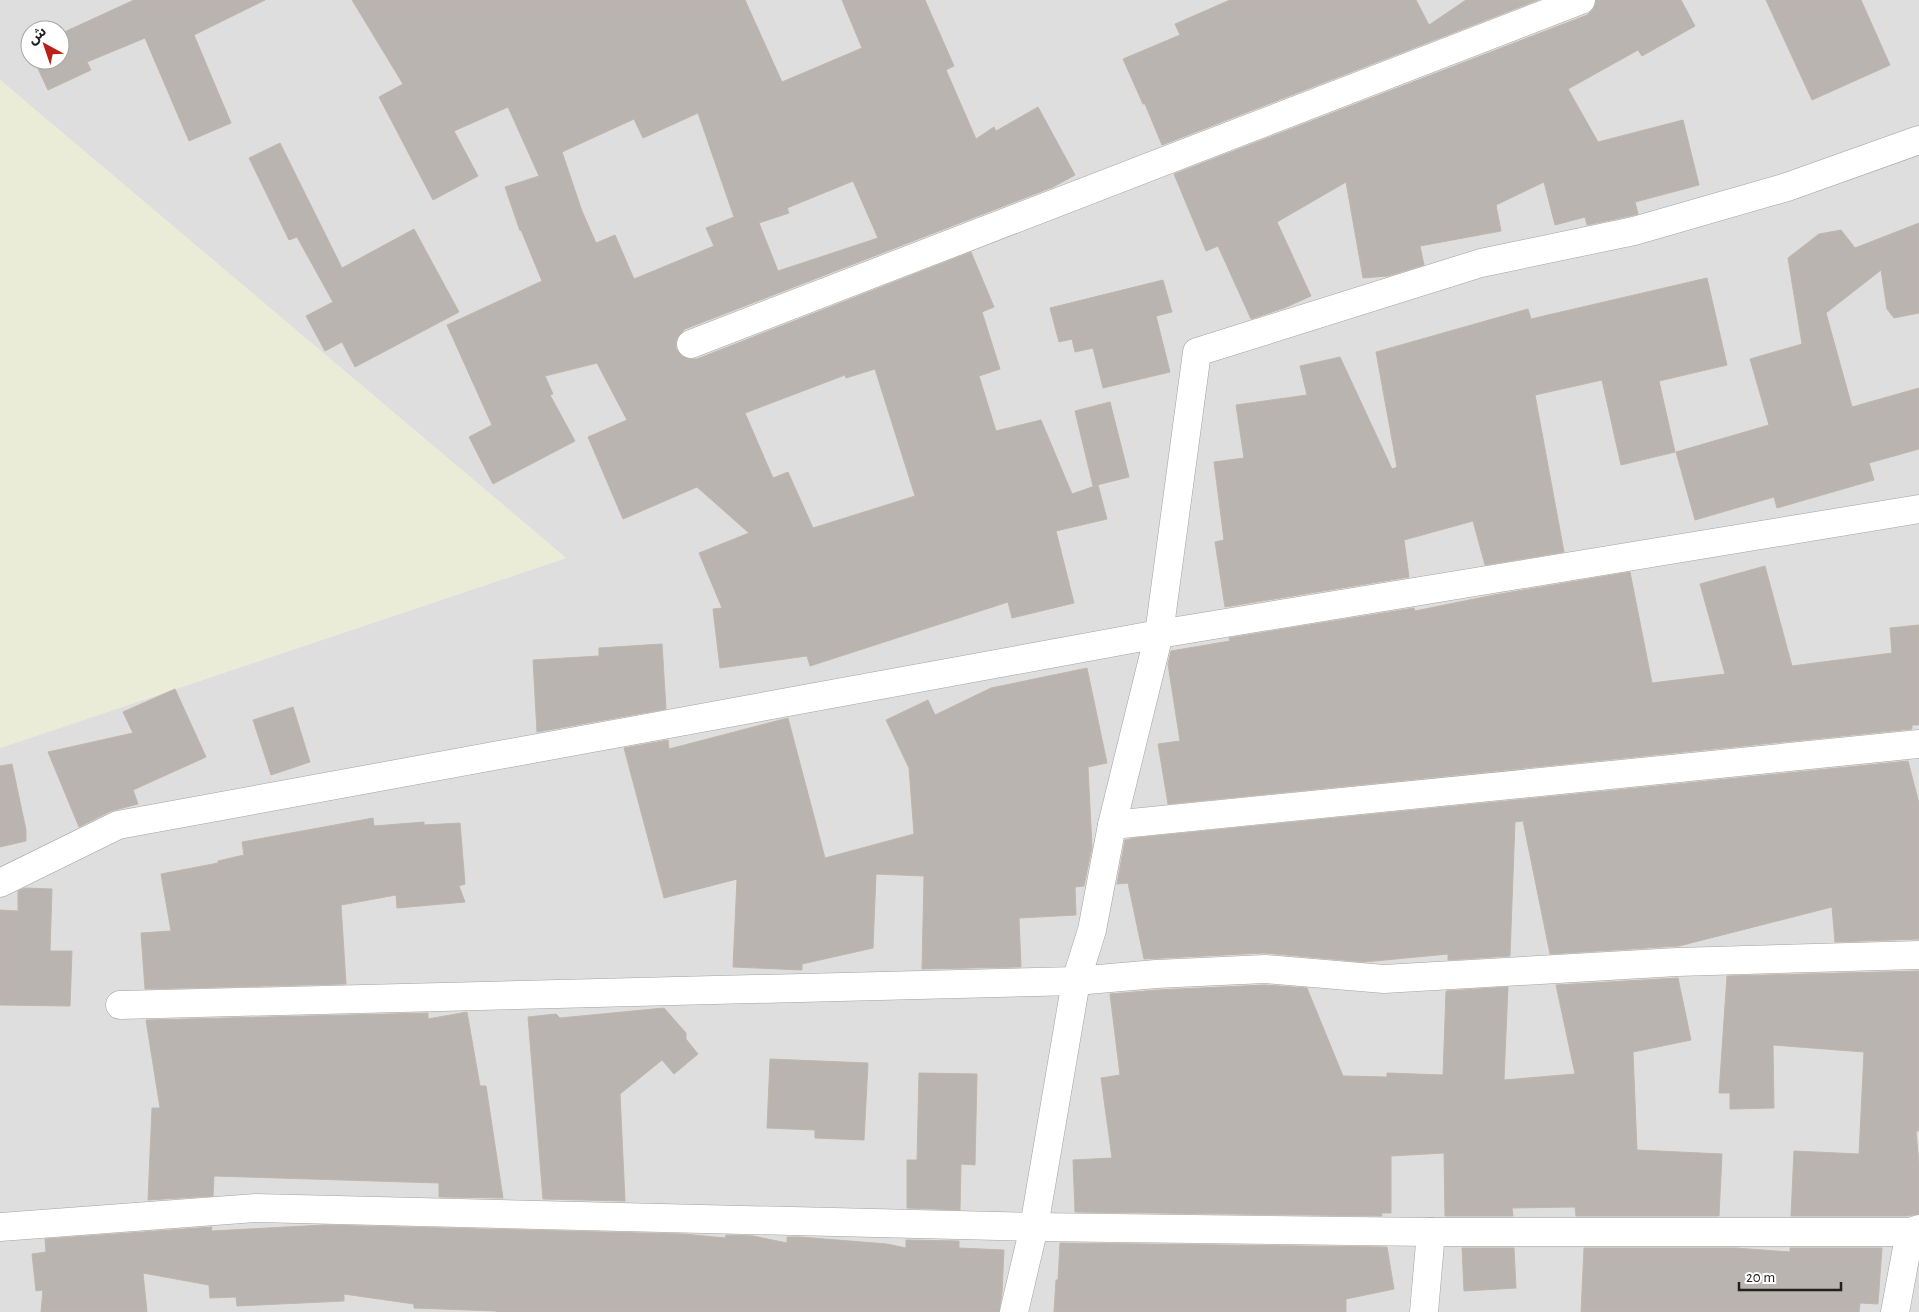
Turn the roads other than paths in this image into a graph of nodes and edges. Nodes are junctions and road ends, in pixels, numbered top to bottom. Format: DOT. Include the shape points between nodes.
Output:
graph roads {
  1 [pos="1581,0"];
  2 [pos="1919,140"];
  3 [pos="691,344"];
  4 [pos="1919,509"];
  5 [pos="1159,634"];
  6 [pos="1919,744"];
  7 [pos="1112,825"];
  8 [pos="0,883"];
  9 [pos="1919,954"];
  10 [pos="1076,981"];
  11 [pos="120,1005"];
  12 [pos="0,1227"];
  13 [pos="1034,1227"];
  14 [pos="1914,1230"];
  15 [pos="1432,1232"];
  16 [pos="1014,1312"];
  17 [pos="1424,1312"];
  18 [pos="1895,1312"];
  1 -- 3 [label="street"];
  2 -- 5 [label="street" via="1787,187 1634,231 1481,263 1197,352"];
  4 -- 5 [label="street"];
  5 -- 7 [label="street"];
  5 -- 8 [label="street" via="118,825"];
  6 -- 7 [label="street"];
  7 -- 10 [label="street" via="1092,930"];
  9 -- 10 [label="street" via="1678,962 1384,979 1265,969"];
  10 -- 11 [label="street"];
  10 -- 13 [label="street"];
  12 -- 13 [label="street" via="256,1208"];
  13 -- 15 [label="street"];
  13 -- 16 [label="street"];
  14 -- 15 [label="street"];
  14 -- 18 [label="street"];
  15 -- 17 [label="street"];
}
